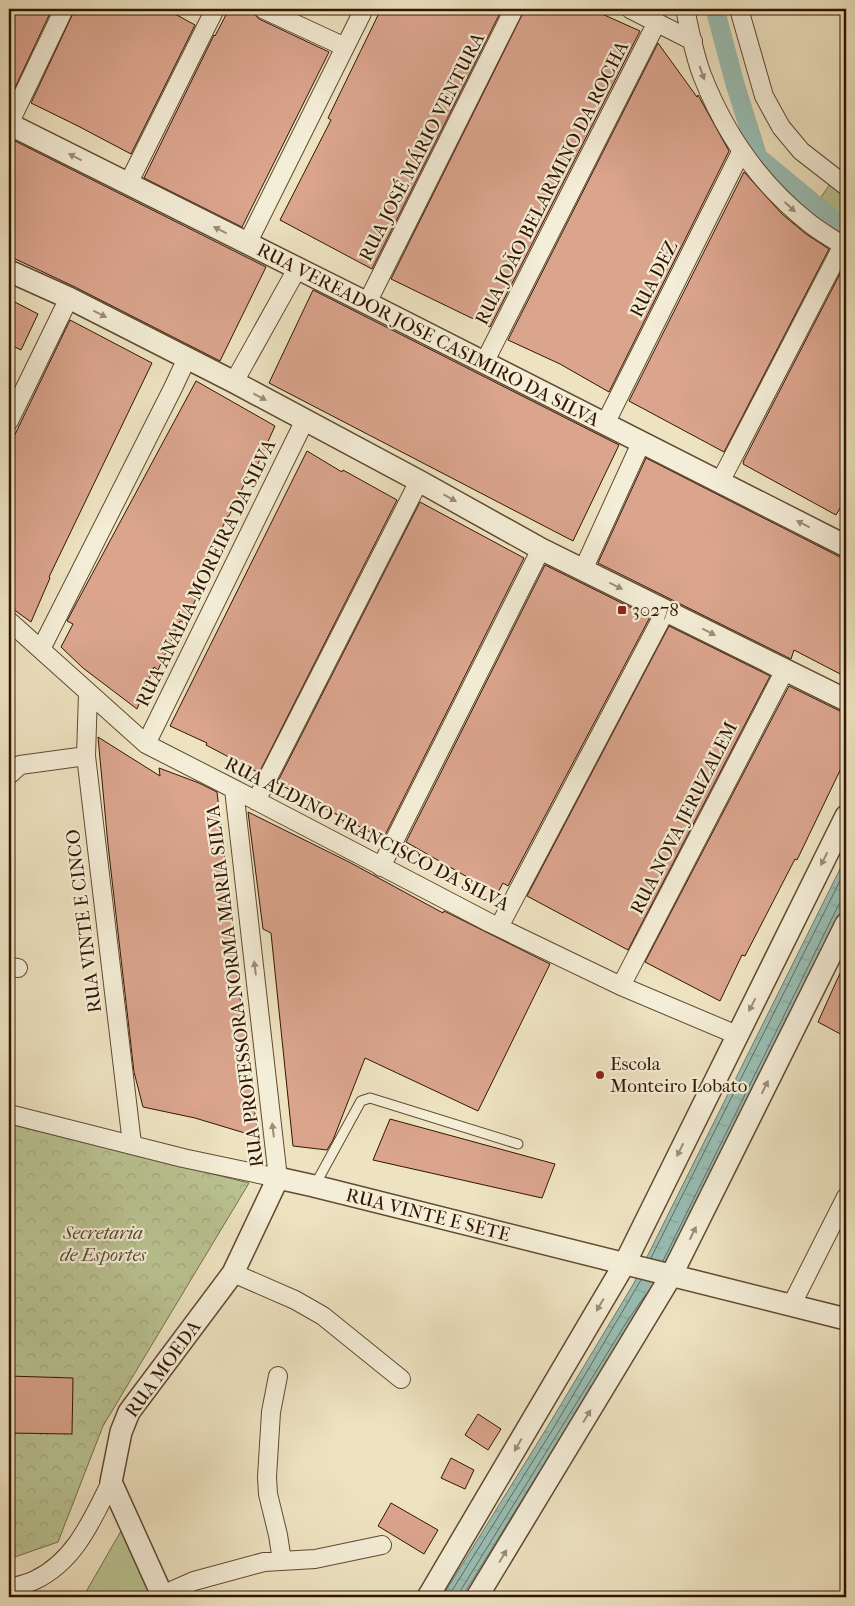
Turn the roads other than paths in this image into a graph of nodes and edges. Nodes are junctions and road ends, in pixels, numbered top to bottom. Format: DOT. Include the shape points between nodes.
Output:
graph roads {
  1 [pos="64,9"];
  2 [pos="215,9"];
  3 [pos="262,9"];
  4 [pos="364,9"];
  5 [pos="514,9"];
  6 [pos="630,9"];
  7 [pos="685,9"];
  8 [pos="739,9"];
  9 [pos="657,22"];
  10 [pos="693,41"];
  11 [pos="344,47"];
  12 [pos="9,124"];
  13 [pos="741,152"];
  14 [pos="128,184"];
  15 [pos="846,186"];
  16 [pos="247,244"];
  17 [pos="844,246"];
  18 [pos="297,269"];
  19 [pos="9,271"];
  20 [pos="69,298"];
  21 [pos="367,303"];
  22 [pos="187,358"];
  23 [pos="484,363"];
  24 [pos="234,382"];
  25 [pos="305,420"];
  26 [pos="9,421"];
  27 [pos="605,424"];
  28 [pos="641,443"];
  29 [pos="419,481"];
  30 [pos="720,482"];
  31 [pos="846,544"];
  32 [pos="541,549"];
  33 [pos="583,570"];
  34 [pos="666,610"];
  35 [pos="9,622"];
  36 [pos="41,649"];
  37 [pos="785,670"];
  38 [pos="88,693"];
  39 [pos="846,700"];
  40 [pos="146,744"];
  41 [pos="86,756"];
  42 [pos="9,775"];
  43 [pos="234,789"];
  44 [pos="256,801"];
  45 [pos="846,816"];
  46 [pos="381,867"];
  47 [pos="846,924"];
  48 [pos="499,927"];
  49 [pos="621,986"];
  50 [pos="737,1035"];
  51 [pos="9,1114"];
  52 [pos="132,1144"];
  53 [pos="518,1144"];
  54 [pos="278,1178"];
  55 [pos="314,1186"];
  56 [pos="846,1197"];
  57 [pos="631,1265"];
  58 [pos="233,1273"];
  59 [pos="668,1275"];
  60 [pos="791,1306"];
  61 [pos="846,1319"];
  62 [pos="278,1376"];
  63 [pos="401,1379"];
  64 [pos="111,1482"];
  65 [pos="382,1545"];
  66 [pos="282,1560"];
  67 [pos="9,1588"];
  68 [pos="162,1596"];
  69 [pos="428,1597"];
  70 [pos="477,1597"];
  1 -- 12 [label="street"];
  2 -- 14 [label="street"];
  3 -- 11 [label="street"];
  4 -- 11 [label="street"];
  5 -- 21 [label="street, RUA JOSÉ MÁRIO VENTURA"];
  6 -- 9 [label="street"];
  7 -- 10 [label="street"];
  8 -- 15 [label="street" via="764,96 781,127 801,151"];
  9 -- 10 [label="street"];
  9 -- 23 [label="street, RUA JOÃO BELARMINO DA ROCHA"];
  10 -- 13 [label="street, one-way" via="702,74 720,117"];
  11 -- 16 [label="street"];
  14 -- 12 [label="street, RUA VEREADOR JOSE CASIMIRO DA SILVA, one-way"];
  13 -- 17 [label="street, one-way" via="788,204 809,223"];
  13 -- 27 [label="street, RUA DEZ"];
  16 -- 14 [label="street, RUA VEREADOR JOSE CASIMIRO DA SILVA, one-way"];
  16 -- 18 [label="street, RUA VEREADOR JOSE CASIMIRO DA SILVA"];
  17 -- 30 [label="street"];
  18 -- 21 [label="street, RUA VEREADOR JOSE CASIMIRO DA SILVA"];
  18 -- 24 [label="street"];
  19 -- 20 [label="street"];
  20 -- 22 [label="street, one-way"];
  20 -- 26 [label="street"];
  21 -- 23 [label="street, RUA VEREADOR JOSE CASIMIRO DA SILVA"];
  22 -- 24 [label="street"];
  22 -- 36 [label="street"];
  23 -- 27 [label="street, RUA VEREADOR JOSE CASIMIRO DA SILVA"];
  24 -- 25 [label="street, one-way"];
  25 -- 29 [label="street"];
  25 -- 40 [label="street, RUA ANALIA MOREIRA DA SILVA"];
  27 -- 28 [label="street, RUA VEREADOR JOSE CASIMIRO DA SILVA"];
  28 -- 30 [label="street, RUA VEREADOR JOSE CASIMIRO DA SILVA"];
  28 -- 33 [label="street"];
  29 -- 32 [label="street, one-way"];
  29 -- 44 [label="street"];
  31 -- 30 [label="street, RUA VEREADOR JOSE CASIMIRO DA SILVA, one-way"];
  32 -- 33 [label="street"];
  32 -- 46 [label="street"];
  33 -- 34 [label="street, one-way"];
  34 -- 37 [label="street, one-way"];
  34 -- 48 [label="street"];
  35 -- 36 [label="street, RUA ALDINO FRANCISCO DA SILVA"];
  36 -- 38 [label="street, RUA ALDINO FRANCISCO DA SILVA"];
  37 -- 39 [label="street"];
  37 -- 49 [label="street, RUA NOVA JERUZALEM"];
  38 -- 40 [label="street, RUA ALDINO FRANCISCO DA SILVA"];
  38 -- 41 [label="street, RUA VINTE E CINCO"];
  40 -- 43 [label="street, RUA ALDINO FRANCISCO DA SILVA"];
  41 -- 42 [label="street" via="20,765"];
  41 -- 52 [label="street, RUA VINTE E CINCO"];
  43 -- 44 [label="street, RUA ALDINO FRANCISCO DA SILVA"];
  54 -- 43 [label="street, RUA PROFESSORA NORMA MARIA SILVA, one-way"];
  44 -- 46 [label="street, RUA ALDINO FRANCISCO DA SILVA"];
  45 -- 50 [label="street, one-way"];
  46 -- 48 [label="street, RUA ALDINO FRANCISCO DA SILVA"];
  59 -- 47 [label="street, one-way"];
  48 -- 49 [label="street, RUA ALDINO FRANCISCO DA SILVA"];
  49 -- 50 [label="street, RUA ALDINO FRANCISCO DA SILVA"];
  50 -- 57 [label="street, one-way"];
  51 -- 52 [label="street, RUA VINTE E SETE"];
  52 -- 54 [label="street, RUA VINTE E SETE"];
  53 -- 55 [label="lane" via="370,1098 361,1101"];
  54 -- 55 [label="street, RUA VINTE E SETE"];
  54 -- 58 [label="street, RUA MOEDA"];
  55 -- 57 [label="street, RUA VINTE E SETE"];
  56 -- 60 [label="street"];
  57 -- 59 [label="street, RUA VINTE E SETE"];
  57 -- 69 [label="street, one-way"];
  58 -- 63 [label="street" via="323,1316"];
  58 -- 64 [label="street, RUA MOEDA" via="129,1412 121,1432"];
  59 -- 60 [label="street, RUA VINTE E SETE"];
  70 -- 59 [label="street, one-way"];
  60 -- 61 [label="street, RUA VINTE E SETE"];
  62 -- 66 [label="street" via="271,1412 267,1477"];
  64 -- 67 [label="street" via="72,1551 54,1569 33,1581"];
  64 -- 68 [label="street"];
  65 -- 66 [label="street" via="315,1559"];
  66 -- 68 [label="street" via="194,1581"];
}
